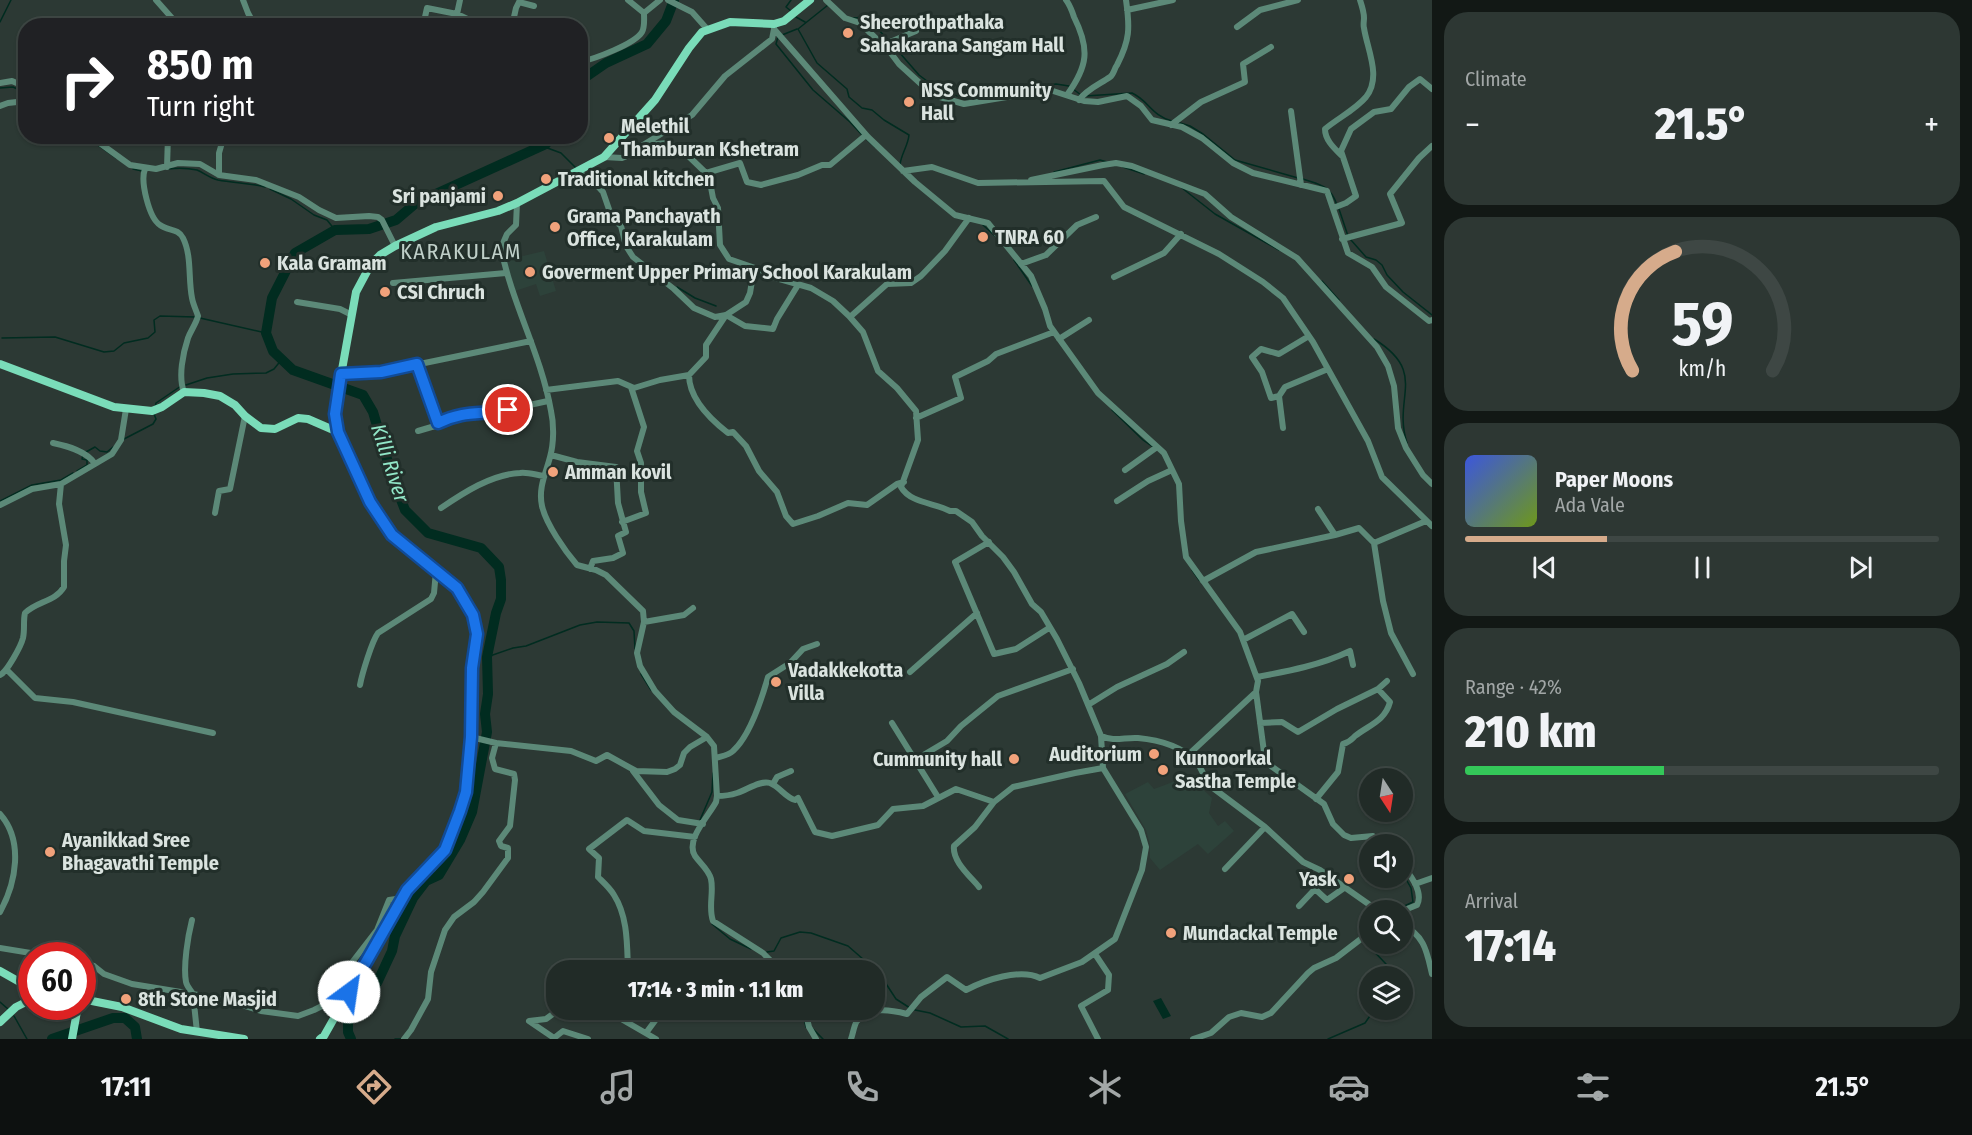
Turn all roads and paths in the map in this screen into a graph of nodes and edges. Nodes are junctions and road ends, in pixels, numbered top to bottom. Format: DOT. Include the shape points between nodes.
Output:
graph roads {
  1 [pos="156,0"];
  2 [pos="243,0"];
  3 [pos="460,0"];
  4 [pos="628,0"];
  5 [pos="660,0"];
  6 [pos="669,0"];
  7 [pos="810,0"];
  8 [pos="1066,0"];
  9 [pos="1126,0"];
  10 [pos="1173,0"];
  11 [pos="1298,0"];
  12 [pos="1360,0"];
  13 [pos="1288,1"];
  14 [pos="827,2"];
  15 [pos="534,6"];
  16 [pos="1128,10"];
  17 [pos="644,13"];
  18 [pos="457,14"];
  19 [pos="172,18"];
  20 [pos="251,18"];
  21 [pos="425,18"];
  22 [pos="465,18"];
  23 [pos="514,18"];
  24 [pos="1237,27"];
  25 [pos="708,30"];
  26 [pos="777,31"];
  27 [pos="916,31"];
  28 [pos="888,43"];
  29 [pos="1271,47"];
  30 [pos="588,59"];
  31 [pos="0,83"];
  32 [pos="18,84"];
  33 [pos="1432,89"];
  34 [pos="1070,90"];
  35 [pos="1079,100"];
  36 [pos="18,102"];
  37 [pos="0,106"];
  38 [pos="1291,111"];
  39 [pos="1171,124"];
  40 [pos="866,135"];
  41 [pos="101,144"];
  42 [pos="168,144"];
  43 [pos="222,144"];
  44 [pos="1432,146"];
  45 [pos="604,157"];
  46 [pos="1342,157"];
  47 [pos="622,158"];
  48 [pos="167,167"];
  49 [pos="901,169"];
  50 [pos="144,171"];
  51 [pos="580,171"];
  52 [pos="706,173"];
  53 [pos="219,175"];
  54 [pos="1016,183"];
  55 [pos="1301,184"];
  56 [pos="517,203"];
  57 [pos="1336,207"];
  58 [pos="1096,217"];
  59 [pos="969,218"];
  60 [pos="1181,234"];
  61 [pos="1342,239"];
  62 [pos="395,246"];
  63 [pos="1021,264"];
  64 [pos="753,268"];
  65 [pos="506,273"];
  66 [pos="1114,277"];
  67 [pos="393,283"];
  68 [pos="798,285"];
  69 [pos="297,302"];
  70 [pos="352,315"];
  71 [pos="726,315"];
  72 [pos="850,317"];
  73 [pos="1089,320"];
  74 [pos="1431,322"];
  75 [pos="1054,332"];
  76 [pos="1309,336"];
  77 [pos="1059,339"];
  78 [pos="531,341"];
  79 [pos="0,364"];
  80 [pos="417,364"];
  81 [pos="1328,369"];
  82 [pos="341,374"];
  83 [pos="689,375"];
  84 [pos="631,387"];
  85 [pos="546,390"];
  86 [pos="184,392"];
  87 [pos="1279,396"];
  88 [pos="549,401"];
  89 [pos="126,409"];
  90 [pos="245,416"];
  91 [pos="916,418"];
  92 [pos="438,423"];
  93 [pos="1283,428"];
  94 [pos="418,431"];
  95 [pos="338,432"];
  96 [pos="53,443"];
  97 [pos="1157,447"];
  98 [pos="551,455"];
  99 [pos="95,464"];
  100 [pos="1125,470"];
  101 [pos="1172,470"];
  102 [pos="544,476"];
  103 [pos="904,482"];
  104 [pos="57,484"];
  105 [pos="1432,484"];
  106 [pos="918,491"];
  107 [pos="913,498"];
  108 [pos="1117,501"];
  109 [pos="0,505"];
  110 [pos="441,508"];
  111 [pos="1318,509"];
  112 [pos="215,513"];
  113 [pos="1426,521"];
  114 [pos="622,522"];
  115 [pos="1432,526"];
  116 [pos="1335,535"];
  117 [pos="989,542"];
  118 [pos="1374,543"];
  119 [pos="590,568"];
  120 [pos="435,572"];
  121 [pos="1203,581"];
  122 [pos="693,608"];
  123 [pos="977,613"];
  124 [pos="644,622"];
  125 [pos="1049,628"];
  126 [pos="1304,632"];
  127 [pos="1243,640"];
  128 [pos="817,644"];
  129 [pos="1184,652"];
  130 [pos="1353,665"];
  131 [pos="1073,669"];
  132 [pos="7,670"];
  133 [pos="910,672"];
  134 [pos="1413,674"];
  135 [pos="0,675"];
  136 [pos="1257,677"];
  137 [pos="1387,681"];
  138 [pos="360,685"];
  139 [pos="1378,688"];
  140 [pos="1256,692"];
  141 [pos="1088,705"];
  142 [pos="892,723"];
  143 [pos="1260,723"];
  144 [pos="213,733"];
  145 [pos="1101,735"];
  146 [pos="471,737"];
  147 [pos="705,738"];
  148 [pos="496,743"];
  149 [pos="1187,756"];
  150 [pos="716,758"];
  151 [pos="915,760"];
  152 [pos="1103,768"];
  153 [pos="632,770"];
  154 [pos="791,771"];
  155 [pos="773,784"];
  156 [pos="717,796"];
  157 [pos="939,797"];
  158 [pos="1316,799"];
  159 [pos="994,802"];
  160 [pos="0,814"];
  161 [pos="702,824"];
  162 [pos="1265,827"];
  163 [pos="695,837"];
  164 [pos="1359,837"];
  165 [pos="1225,869"];
  166 [pos="1432,878"];
  167 [pos="1413,881"];
  168 [pos="1415,884"];
  169 [pos="979,887"];
  170 [pos="1344,888"];
  171 [pos="403,898"];
  172 [pos="1362,900"];
  173 [pos="1299,906"];
  174 [pos="1413,906"];
  175 [pos="0,912"];
  176 [pos="192,920"];
  177 [pos="1413,930"];
  178 [pos="1359,940"];
  179 [pos="0,948"];
  180 [pos="18,951"];
  181 [pos="1095,954"];
  182 [pos="628,960"];
  183 [pos="770,960"];
  184 [pos="96,968"];
  185 [pos="0,971"];
  186 [pos="1432,974"];
  187 [pos="18,981"];
  188 [pos="193,994"];
  189 [pos="96,1001"];
  190 [pos="18,1006"];
  191 [pos="76,1020"];
  192 [pos="656,1020"];
  193 [pos="808,1020"];
  194 [pos="0,1022"];
  195 [pos="197,1032"];
  196 [pos="646,1033"];
  197 [pos="72,1039"];
  198 [pos="244,1039"];
  199 [pos="320,1039"];
  200 [pos="404,1039"];
  201 [pos="588,1039"];
  202 [pos="656,1039"];
  203 [pos="816,1039"];
  204 [pos="851,1039"];
  205 [pos="1098,1039"];
  206 [pos="1193,1039"];
  1 -- 19 [label="street"];
  2 -- 20 [label="street"];
  3 -- 18 [label="street"];
  4 -- 17 [label="street"];
  5 -- 17 [label="street"];
  6 -- 25 [label="street" via="692,12"];
  7 -- 26 [label="main road"];
  8 -- 34 [label="street" via="1085,45 1082,72"];
  9 -- 16 [label="street"];
  10 -- 16 [label="street"];
  11 -- 13 [label="street"];
  12 -- 46 [label="street" via="1373,72 1366,96 1325,129 1325,135"];
  13 -- 24 [label="street" via="1260,10"];
  14 -- 28 [label="street" via="845,18 860,23"];
  15 -- 23 [label="street" via="519,2"];
  16 -- 35 [label="street" via="1128,33 1113,75"];
  17 -- 30 [label="street" via="644,29 638,37"];
  18 -- 21 [label="street" via="427,8"];
  18 -- 22 [label="street"];
  25 -- 26 [label="main road" via="730,22"];
  25 -- 45 [label="main road" via="702,32 655,100"];
  26 -- 40 [label="street"];
  26 -- 47 [label="street" via="724,76 692,115"];
  27 -- 28 [label="street"];
  28 -- 34 [label="street" via="905,70 933,95 964,104"];
  29 -- 39 [label="street" via="1243,64 1245,82 1201,102"];
  31 -- 32 [label="street"];
  33 -- 46 [label="street" via="1420,79 1391,109 1374,112 1351,129"];
  34 -- 35 [label="street"];
  35 -- 39 [label="street" via="1098,102 1127,96 1152,120"];
  36 -- 37 [label="street"];
  38 -- 55 [label="street"];
  39 -- 55 [label="street" via="1202,138 1233,163 1253,173"];
  40 -- 49 [label="street"];
  40 -- 52 [label="street" via="830,165 761,185 747,182 740,163"];
  41 -- 50 [label="street"];
  42 -- 48 [label="street"];
  43 -- 53 [label="street"];
  44 -- 61 [label="street" via="1390,194 1402,223"];
  45 -- 47 [label="street"];
  45 -- 51 [label="main road"];
  46 -- 57 [label="street" via="1356,196"];
  47 -- 52 [label="street" via="667,143 680,148"];
  48 -- 50 [label="street"];
  48 -- 53 [label="street" via="200,164"];
  49 -- 54 [label="street" via="932,167 978,183"];
  49 -- 59 [label="street" via="955,215"];
  50 -- 86 [label="street" via="154,221 183,236 188,257 197,319 188,337 182,368"];
  51 -- 56 [label="main road"];
  51 -- 71 [label="street" via="603,192 633,257 701,312 715,317"];
  52 -- 64 [label="street" via="718,208 718,236 724,254"];
  53 -- 62 [label="street" via="256,180 299,197 336,218 369,216 382,220"];
  54 -- 60 [label="street" via="1104,181 1124,207"];
  54 -- 105 [label="street" via="1116,163 1131,166 1205,194 1231,217 1297,258 1377,347 1394,386 1398,428 1406,448"];
  55 -- 57 [label="street" via="1327,191"];
  56 -- 62 [label="main road" via="436,227"];
  56 -- 65 [label="street" via="516,225 501,248"];
  57 -- 61 [label="street"];
  58 -- 63 [label="street" via="1077,225 1046,255"];
  59 -- 63 [label="street" via="988,223"];
  59 -- 72 [label="street" via="921,276 911,283 887,284"];
  60 -- 66 [label="street" via="1164,253"];
  60 -- 76 [label="street" via="1263,282 1283,298"];
  61 -- 74 [label="street" via="1348,253 1372,267 1386,287"];
  62 -- 70 [label="main road" via="380,255 363,277"];
  63 -- 75 [label="street" via="1031,276"];
  64 -- 68 [label="street"];
  64 -- 71 [label="street" via="746,302"];
  65 -- 67 [label="street"];
  65 -- 78 [label="street"];
  68 -- 71 [label="street" via="773,329 745,326"];
  68 -- 72 [label="street" via="826,296"];
  69 -- 70 [label="street" via="340,309"];
  70 -- 82 [label="main road"];
  71 -- 83 [label="street" via="706,345 706,357"];
  72 -- 91 [label="street" via="863,332 878,371 910,402"];
  73 -- 77 [label="street"];
  75 -- 77 [label="street"];
  75 -- 91 [label="street" via="996,354 955,377 961,398"];
  76 -- 81 [label="street"];
  76 -- 87 [label="street" via="1279,354 1261,349 1252,357 1271,398"];
  77 -- 97 [label="street" via="1098,393"];
  78 -- 80 [label="street"];
  78 -- 85 [label="street"];
  79 -- 89 [label="main road"];
  80 -- 82 [label="street" via="381,372"];
  80 -- 92 [label="street"];
  81 -- 87 [label="street" via="1285,387"];
  81 -- 113 [label="street" via="1368,441 1382,477"];
  82 -- 95 [label="main road" via="335,414"];
  83 -- 84 [label="street"];
  83 -- 103 [label="street" via="700,406 719,426 742,441 777,492 790,522 805,521 848,503 867,505"];
  84 -- 85 [label="street" via="618,381"];
  84 -- 114 [label="street" via="644,427 637,451 646,513"];
  85 -- 88 [label="street"];
  86 -- 89 [label="main road" via="155,410"];
  86 -- 90 [label="main road" via="220,396"];
  87 -- 93 [label="street"];
  88 -- 92 [label="street" via="492,413 467,412"];
  88 -- 98 [label="street"];
  89 -- 99 [label="street" via="121,440 112,454"];
  90 -- 95 [label="main road" via="261,428 275,429 298,418"];
  90 -- 112 [label="street" via="230,489 219,491"];
  91 -- 103 [label="street" via="918,440"];
  92 -- 94 [label="street"];
  95 -- 120 [label="main road" via="370,502 387,528"];
  96 -- 99 [label="street" via="68,446"];
  97 -- 100 [label="street"];
  97 -- 101 [label="street"];
  98 -- 102 [label="street"];
  98 -- 114 [label="street" via="616,467"];
  99 -- 104 [label="street"];
  101 -- 108 [label="street"];
  101 -- 121 [label="street" via="1179,484 1186,557"];
  102 -- 110 [label="street" via="520,473 496,478"];
  102 -- 119 [label="street" via="542,507 572,559 577,565"];
  103 -- 107 [label="street" via="901,487"];
  104 -- 109 [label="street" via="32,489"];
  104 -- 132 [label="street" via="66,545 64,587 54,598 25,613 22,641"];
  106 -- 107 [label="street"];
  107 -- 117 [label="street" via="956,511"];
  111 -- 116 [label="street"];
  113 -- 115 [label="street"];
  113 -- 118 [label="street"];
  114 -- 119 [label="street" via="626,532 618,536 622,553 593,561"];
  116 -- 118 [label="street" via="1359,528"];
  116 -- 121 [label="street" via="1256,552"];
  117 -- 123 [label="street" via="955,562"];
  117 -- 125 [label="street" via="1014,572"];
  118 -- 134 [label="street" via="1391,633"];
  119 -- 124 [label="street" via="617,584 643,611"];
  120 -- 138 [label="street" via="431,599 374,639"];
  120 -- 146 [label="main road" via="457,588 476,623"];
  121 -- 127 [label="street"];
  122 -- 124 [label="street" via="684,615"];
  123 -- 125 [label="street" via="994,654 1016,649"];
  123 -- 133 [label="street"];
  124 -- 147 [label="street" via="637,653 647,679 674,712"];
  125 -- 131 [label="street"];
  126 -- 127 [label="street" via="1292,614"];
  127 -- 136 [label="street"];
  128 -- 150 [label="street" via="768,677 742,742 731,753"];
  129 -- 141 [label="street"];
  130 -- 136 [label="street" via="1350,651 1293,671"];
  131 -- 141 [label="street"];
  131 -- 151 [label="street" via="998,696 947,741"];
  132 -- 135 [label="street"];
  132 -- 144 [label="street" via="35,698 74,702"];
  136 -- 140 [label="street"];
  137 -- 139 [label="street"];
  139 -- 143 [label="street" via="1298,732 1282,722"];
  139 -- 158 [label="street" via="1390,702 1385,714 1344,744 1338,772"];
  140 -- 143 [label="street"];
  140 -- 149 [label="street"];
  141 -- 145 [label="street"];
  142 -- 151 [label="street"];
  143 -- 158 [label="street" via="1269,762"];
  145 -- 149 [label="street" via="1110,740 1161,741"];
  145 -- 152 [label="street"];
  146 -- 148 [label="street"];
  146 -- 171 [label="main road" via="466,792 445,850"];
  147 -- 150 [label="street" via="714,746"];
  147 -- 153 [label="street" via="684,753 675,769 647,773"];
  148 -- 153 [label="street" via="571,751 596,761 607,755"];
  148 -- 200 [label="street" via="492,758 495,769 514,774 515,780 510,826 499,841 508,848 508,858 483,892 445,930 431,972 428,999"];
  149 -- 162 [label="street" via="1196,761 1213,788"];
  150 -- 156 [label="street"];
  151 -- 157 [label="street"];
  152 -- 159 [label="street" via="1013,787"];
  152 -- 181 [label="street" via="1141,830 1146,846 1142,870 1115,939"];
  153 -- 161 [label="street" via="659,805 678,820"];
  154 -- 155 [label="street" via="777,777"];
  155 -- 156 [label="street" via="763,782"];
  155 -- 157 [label="street" via="788,798 798,798 815,832 832,836 878,825 893,809 923,806"];
  156 -- 161 [label="street"];
  157 -- 159 [label="street" via="958,788"];
  158 -- 164 [label="street" via="1324,804 1333,824 1344,835"];
  159 -- 169 [label="street" via="954,846 953,852"];
  160 -- 175 [label="street" via="12,836 16,858 11,893"];
  161 -- 163 [label="street"];
  162 -- 165 [label="street"];
  162 -- 170 [label="street" via="1304,862"];
  163 -- 182 [label="street" via="644,831 627,820 589,849 599,858 598,877 614,895 622,913"];
  163 -- 183 [label="street" via="694,854 711,880 713,921"];
  166 -- 168 [label="street"];
  167 -- 168 [label="street"];
  168 -- 174 [label="street" via="1419,904"];
  170 -- 172 [label="street"];
  170 -- 173 [label="street" via="1327,900 1314,889"];
  171 -- 188 [label="street" via="389,900 376,930 332,1001 314,1011 298,1016 261,1011"];
  171 -- 199 [label="main road"];
  176 -- 188 [label="street" via="186,977"];
  177 -- 186 [label="street" via="1428,954"];
  178 -- 206 [label="street" via="1314,968 1271,1013 1262,1017 1243,1012 1229,1017 1211,1033"];
  179 -- 180 [label="street"];
  181 -- 204 [label="street" via="1040,978 1018,975 966,990 947,977 907,1014 889,1010 870,1012 856,1021"];
  181 -- 205 [label="street" via="1109,975 1108,990 1081,1006"];
  184 -- 188 [label="street" via="132,984"];
  185 -- 187 [label="main road"];
  188 -- 195 [label="street"];
  189 -- 195 [label="main road" via="122,1006"];
  190 -- 194 [label="main road"];
  191 -- 197 [label="main road"];
  192 -- 196 [label="street"];
  193 -- 203 [label="street"];
  195 -- 198 [label="main road"];
  196 -- 201 [label="street" via="616,1016 557,1011 546,1019 529,1021 554,1038 563,1031"];
  196 -- 202 [label="street"];
}
